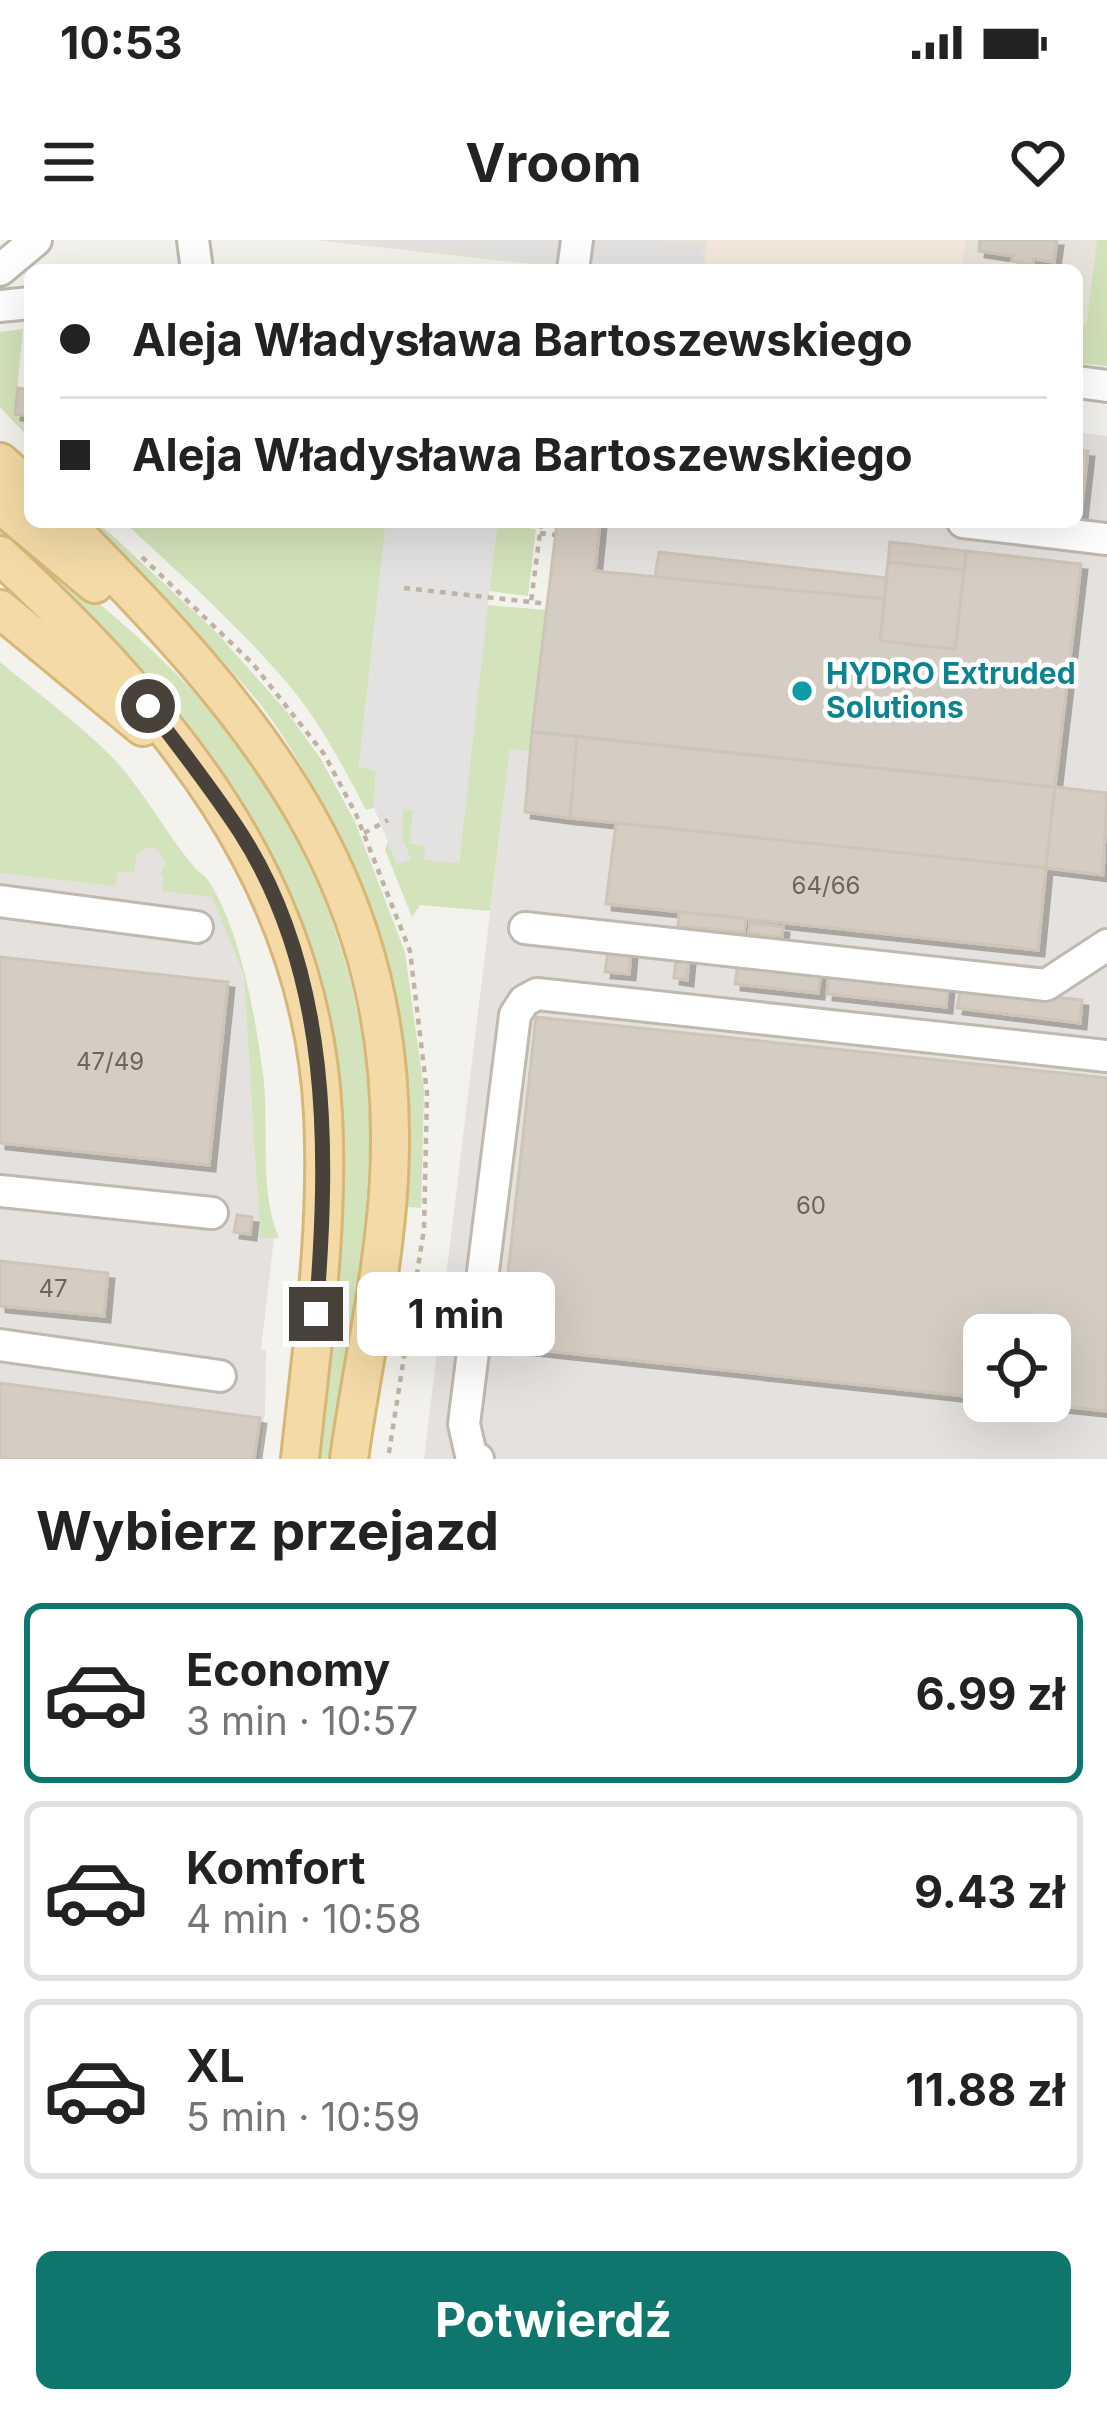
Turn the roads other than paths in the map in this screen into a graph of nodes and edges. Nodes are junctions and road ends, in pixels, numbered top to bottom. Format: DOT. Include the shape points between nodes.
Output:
graph roads {
  1 [pos="36,240"];
  2 [pos="0,270"];
  3 [pos="0,462"];
  4 [pos="24,484"];
  5 [pos="0,504"];
  6 [pos="24,524"];
  7 [pos="28,528"];
  8 [pos="70,528"];
  9 [pos="1014,528"];
  10 [pos="1107,539"];
  11 [pos="0,555"];
  12 [pos="0,608"];
  13 [pos="198,662"];
  14 [pos="221,806"];
  15 [pos="0,901"];
  16 [pos="197,928"];
  17 [pos="525,928"];
  18 [pos="1107,945"];
  19 [pos="1107,1056"];
  20 [pos="0,1191"];
  21 [pos="212,1213"];
  22 [pos="0,1345"];
  23 [pos="220,1376"];
  24 [pos="300,1459"];
  25 [pos="349,1459"];
  26 [pos="478,1459"];
  1 -- 2 [label="street"];
  3 -- 4 [label="main road"];
  5 -- 6 [label="main road"];
  7 -- 13 [label="main road"];
  8 -- 13 [label="main road"];
  9 -- 10 [label="street"];
  11 -- 14 [label="main road" via="111,663"];
  12 -- 14 [label="main road" via="145,728"];
  13 -- 25 [label="main road" via="281,768 327,852 377,1009 389,1182"];
  14 -- 24 [label="main road" via="283,925 319,1071 322,1241"];
  15 -- 16 [label="street"];
  17 -- 18 [label="street" via="1046,985"];
  19 -- 26 [label="street" via="537,994 524,1001 515,1015 464,1424"];
  20 -- 21 [label="street"];
  22 -- 23 [label="street"];
}
